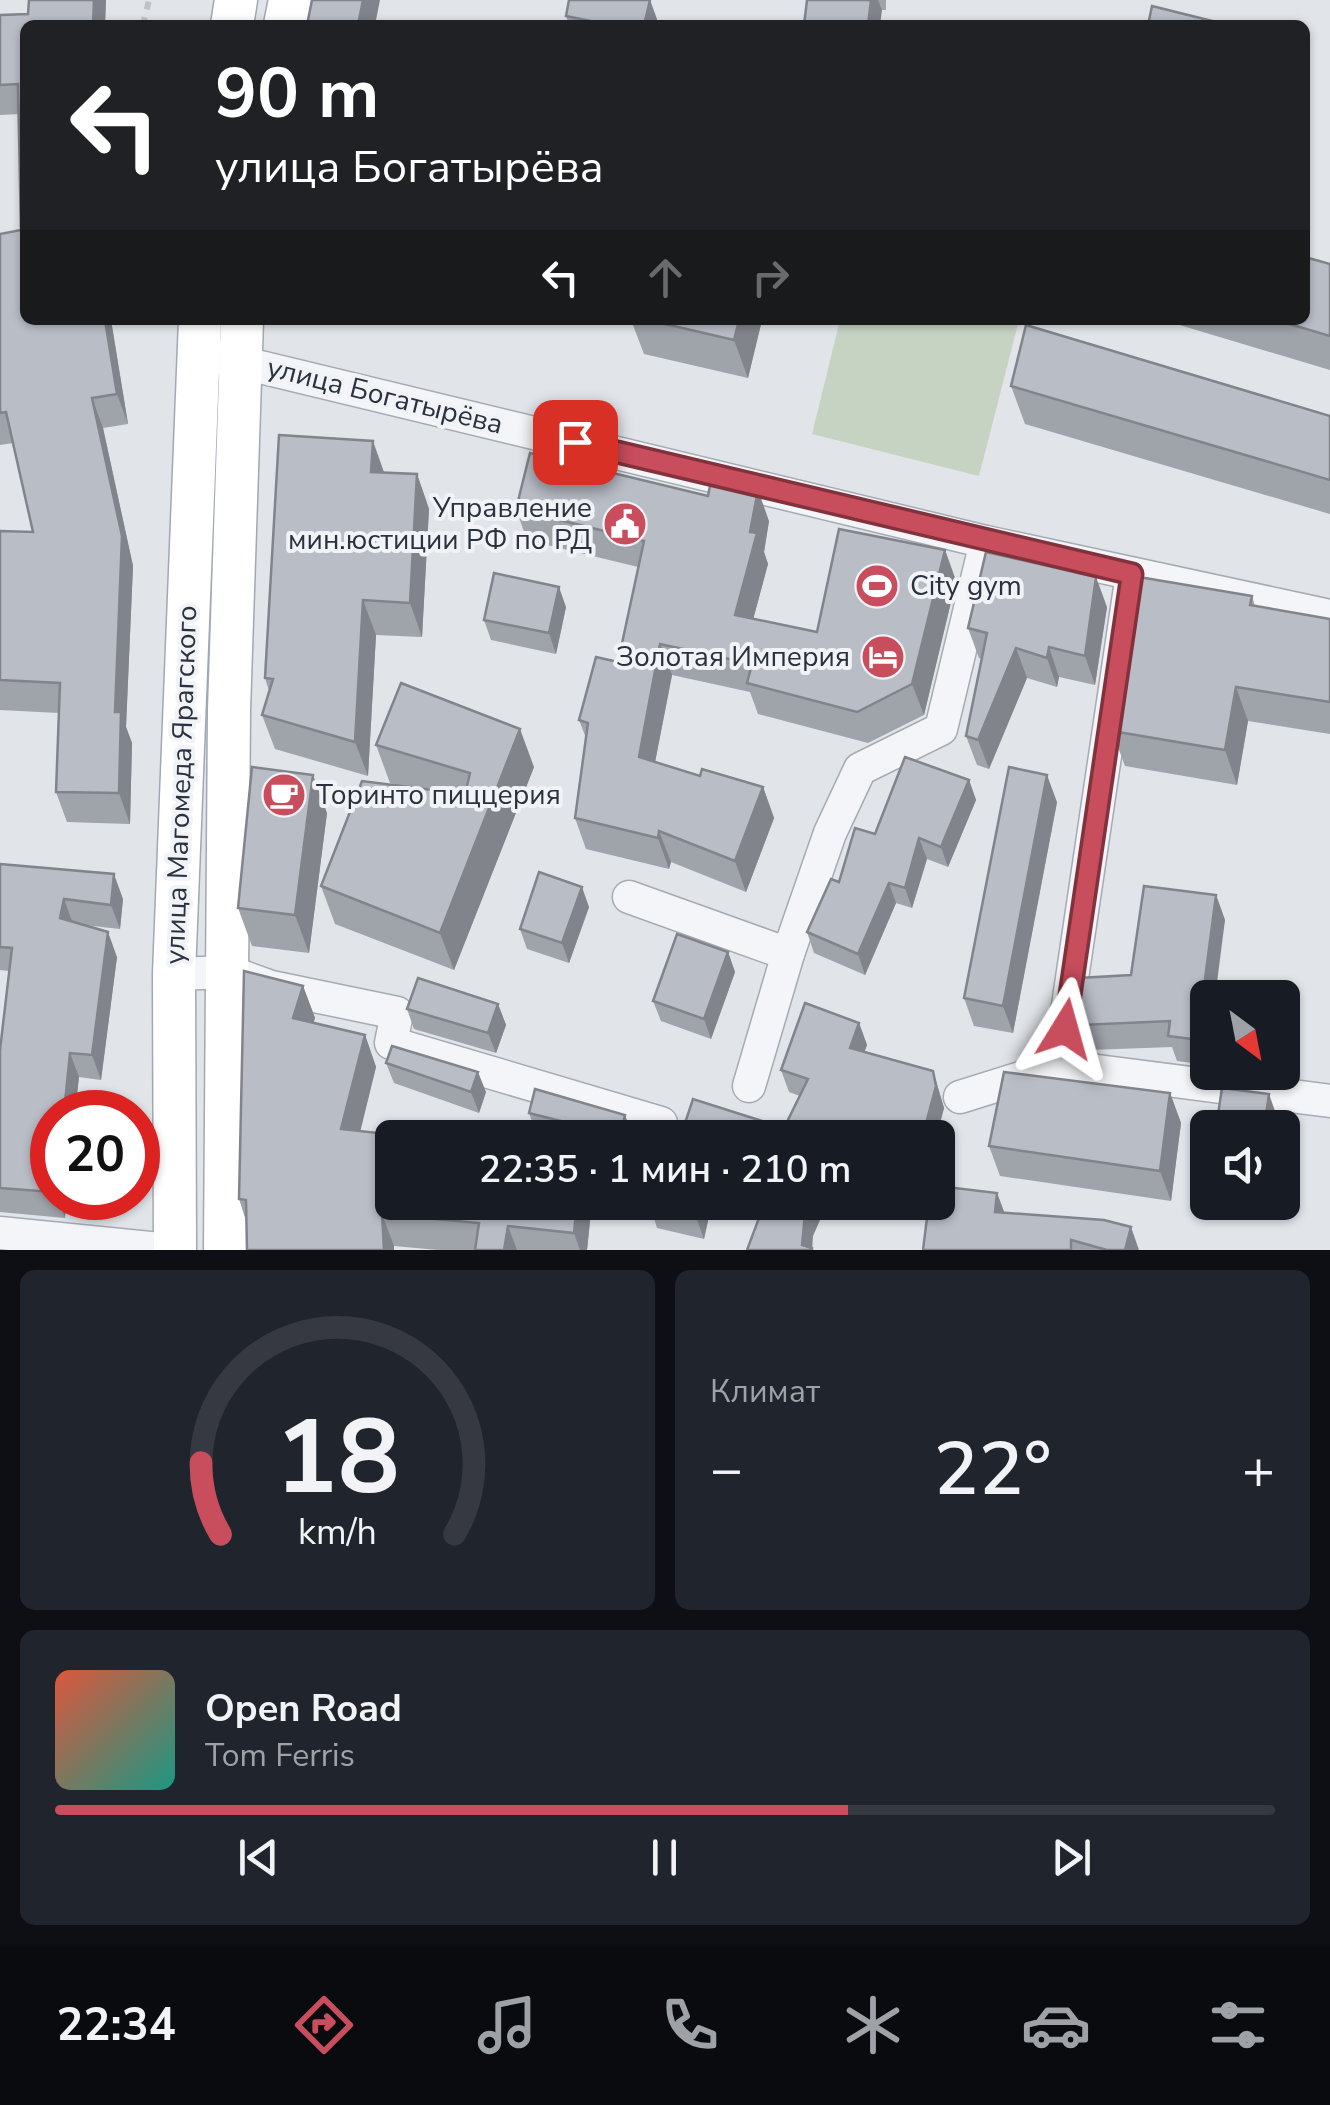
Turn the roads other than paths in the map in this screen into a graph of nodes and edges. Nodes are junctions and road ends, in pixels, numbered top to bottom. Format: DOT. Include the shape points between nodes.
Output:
graph roads {
  1 [pos="220,338"];
  2 [pos="986,542"];
  3 [pos="1132,574"];
  4 [pos="1330,616"];
  5 [pos="629,897"];
  6 [pos="788,954"];
  7 [pos="230,972"];
  8 [pos="174,974"];
  9 [pos="1059,1066"];
  10 [pos="749,1086"];
  11 [pos="960,1097"];
  12 [pos="1330,1102"];
  13 [pos="651,1120"];
  14 [pos="0,1233"];
  15 [pos="53,1244"];
  16 [pos="172,1250"];
  17 [pos="222,1250"];
  1 -- 2 [label="street, улица Богатырёва"];
  1 -- 7 [label="main road, улица Магомеда Ярагского"];
  1 -- 8 [label="main road, улица Магомеда Ярагского"];
  2 -- 3 [label="street, улица Богатырёва"];
  2 -- 6 [label="street" via="941,729 860,769"];
  3 -- 4 [label="street, улица Богатырёва"];
  3 -- 9 [label="street"];
  5 -- 6 [label="street"];
  6 -- 10 [label="street"];
  7 -- 8 [label="street"];
  7 -- 13 [label="street" via="397,1014 391,1043"];
  7 -- 17 [label="main road, улица Магомеда Ярагского"];
  8 -- 16 [label="main road, улица Магомеда Ярагского"];
  9 -- 11 [label="street"];
  9 -- 12 [label="street"];
  14 -- 15 [label="street"];
  15 -- 16 [label="street"];
}
